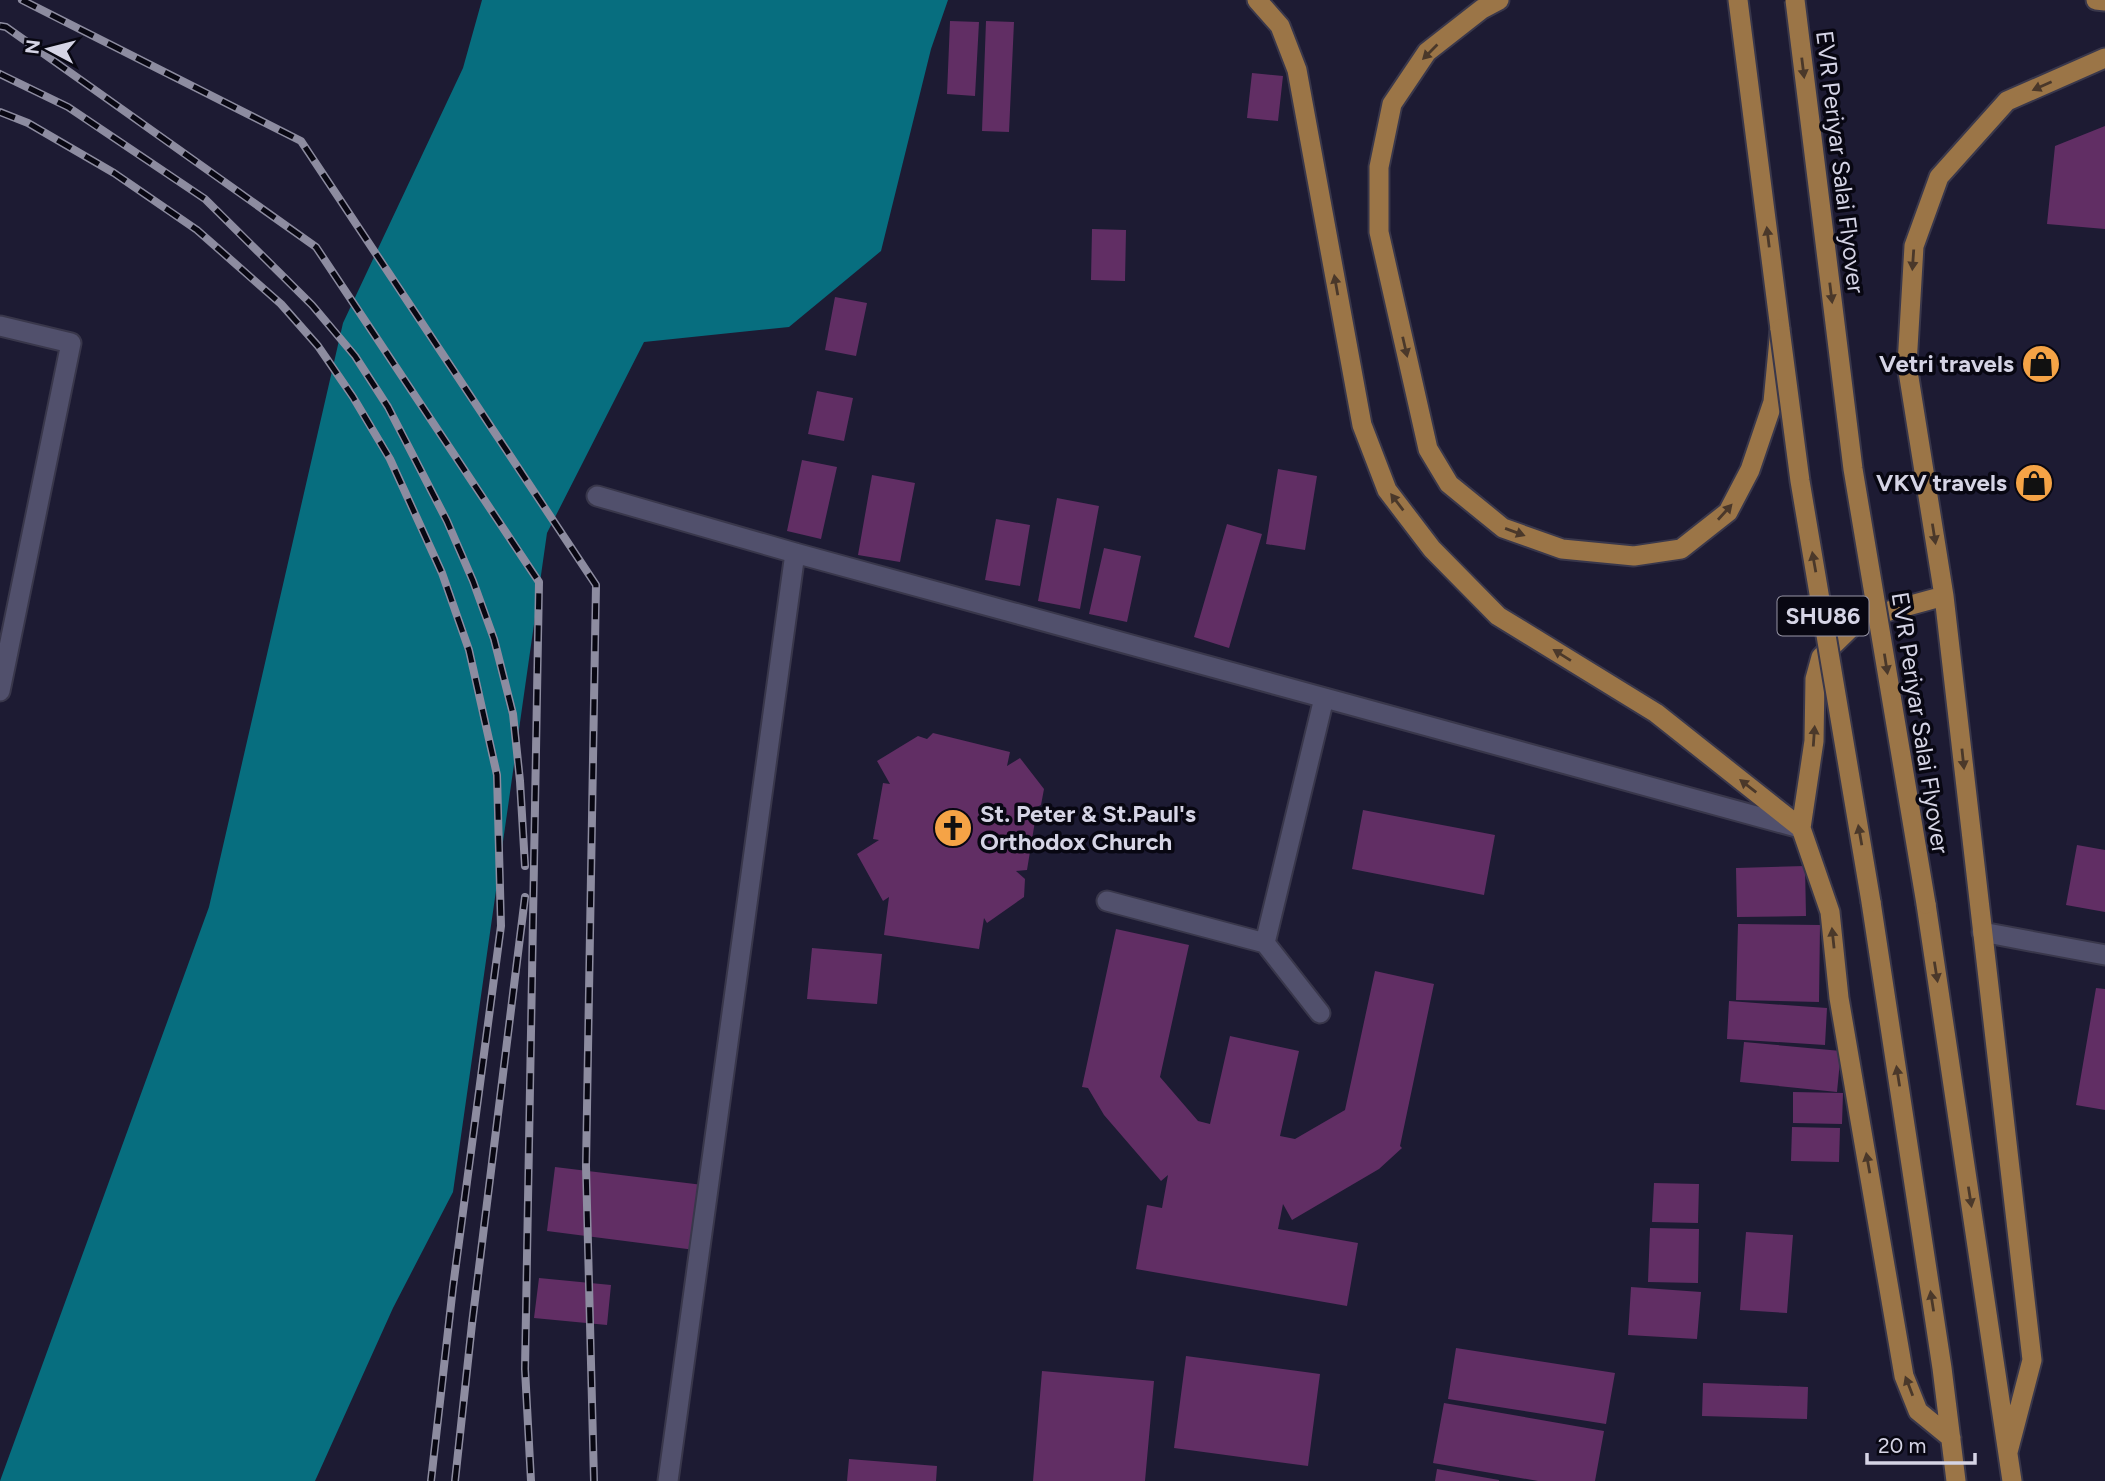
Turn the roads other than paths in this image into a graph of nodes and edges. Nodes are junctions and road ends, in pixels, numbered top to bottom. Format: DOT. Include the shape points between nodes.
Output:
graph roads {
  1 [pos="1257,0"];
  2 [pos="1738,0"];
  3 [pos="1795,0"];
  4 [pos="2096,0"];
  5 [pos="2105,1"];
  6 [pos="1490,4"];
  7 [pos="2105,58"];
  8 [pos="0,326"];
  9 [pos="1780,329"];
  10 [pos="597,496"];
  11 [pos="795,553"];
  12 [pos="1944,596"];
  13 [pos="0,691"];
  14 [pos="1324,698"];
  15 [pos="1801,828"];
  16 [pos="1107,901"];
  17 [pos="1982,932"];
  18 [pos="1265,943"];
  19 [pos="2105,955"];
  20 [pos="1320,1013"];
  21 [pos="1951,1438"];
  22 [pos="2008,1452"];
  23 [pos="668,1481"];
  24 [pos="1956,1481"];
  25 [pos="2012,1481"];
  15 -- 1 [label="main road, one-way" via="1656,713 1498,616 1432,549 1387,490 1362,425 1297,70 1280,26"];
  9 -- 2 [label="main road, SHU86, one-way"];
  3 -- 22 [label="main road, EVR Periyar Salai Flyover / SHU86, one-way, bridge" via="1853,469 1926,904"];
  4 -- 5 [label="main road"];
  6 -- 9 [label="main road, one-way, bridge" via="1427,52 1392,104 1379,167 1382,246 1428,449 1449,484 1503,528 1562,549 1634,556 1681,549 1728,512 1750,470 1773,402"];
  7 -- 12 [label="main road, one-way" via="2007,101 1939,177 1914,246 1907,365"];
  8 -- 13 [label="street" via="71,343"];
  21 -- 9 [label="main road, SHU86, one-way, bridge"];
  10 -- 11 [label="street"];
  11 -- 14 [label="street"];
  11 -- 23 [label="street"];
  15 -- 12 [label="main road, one-way" via="1821,657 1860,619"];
  12 -- 17 [label="main road, one-way"];
  14 -- 15 [label="street"];
  14 -- 18 [label="street"];
  21 -- 15 [label="main road, one-way" via="1918,1410 1904,1376 1839,998 1830,912"];
  16 -- 18 [label="street"];
  17 -- 19 [label="street"];
  17 -- 22 [label="main road" via="2032,1360"];
  18 -- 20 [label="street"];
  21 -- 24 [label="main road, SHU86"];
  22 -- 25 [label="main road, SHU86"];
}
